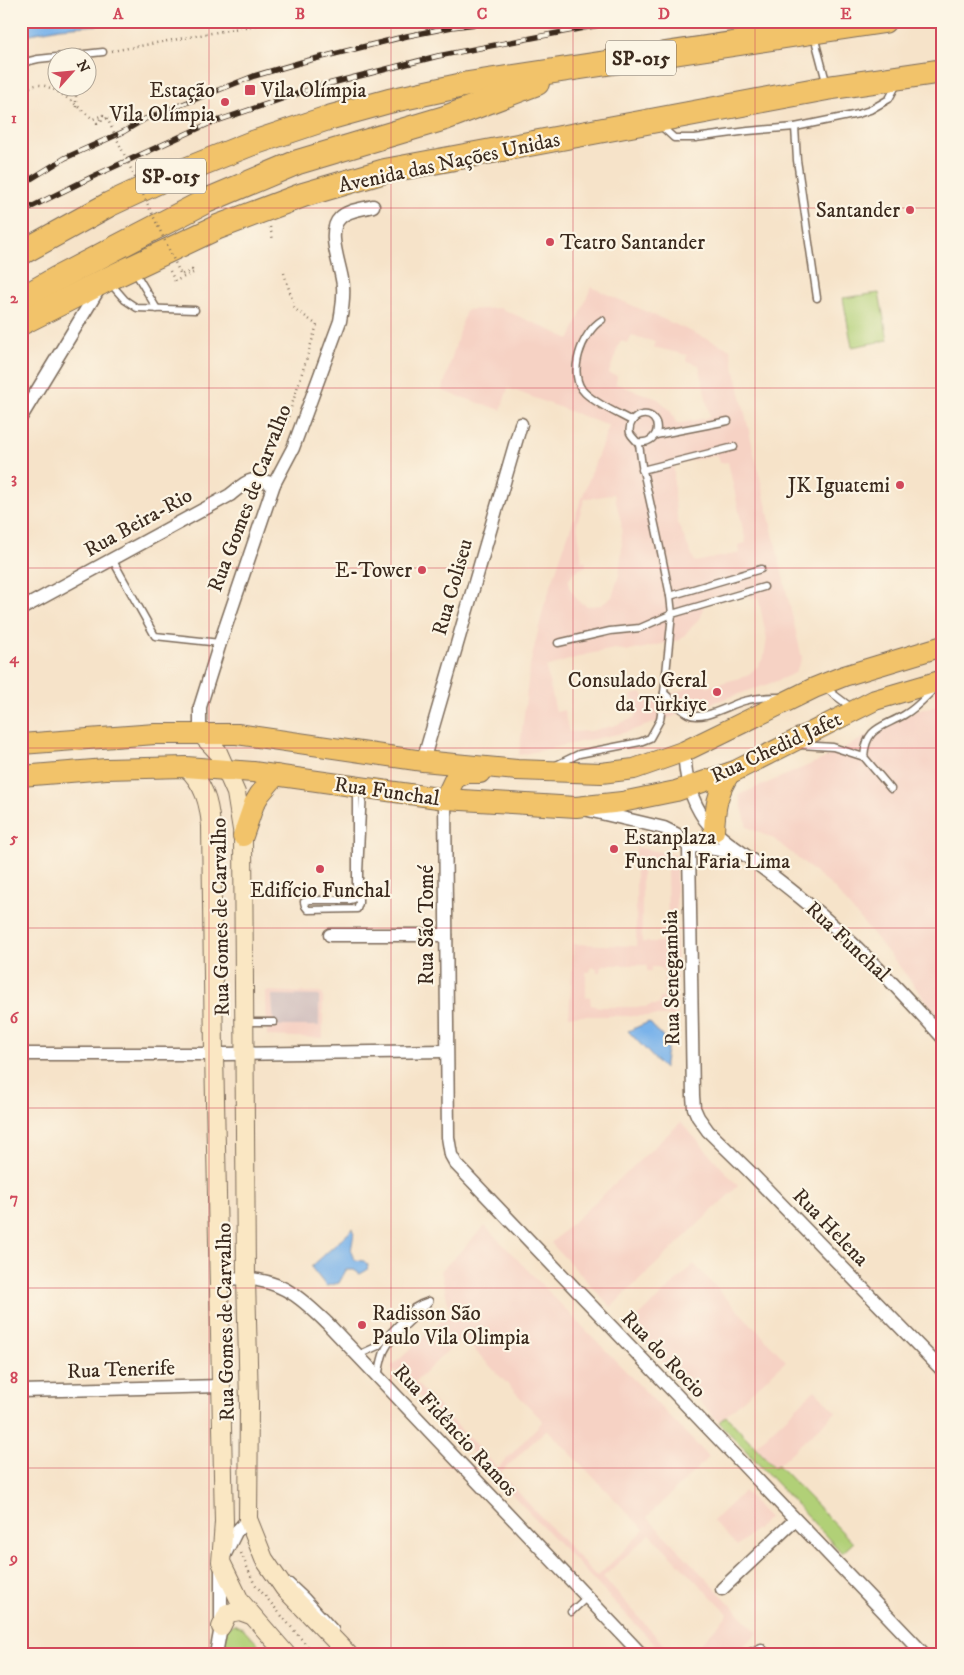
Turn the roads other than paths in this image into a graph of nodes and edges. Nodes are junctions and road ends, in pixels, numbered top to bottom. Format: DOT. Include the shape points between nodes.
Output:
graph roads {
  1 [pos="884,21"];
  2 [pos="813,33"];
  3 [pos="103,52"];
  4 [pos="21,63"];
  5 [pos="943,63"];
  6 [pos="572,68"];
  7 [pos="943,71"];
  8 [pos="901,76"];
  9 [pos="828,88"];
  10 [pos="655,121"];
  11 [pos="795,127"];
  12 [pos="373,206"];
  13 [pos="21,253"];
  14 [pos="132,267"];
  15 [pos="106,280"];
  16 [pos="21,298"];
  17 [pos="818,298"];
  18 [pos="157,309"];
  19 [pos="195,310"];
  20 [pos="602,320"];
  21 [pos="21,323"];
  22 [pos="21,417"];
  23 [pos="632,421"];
  24 [pos="728,421"];
  25 [pos="521,424"];
  26 [pos="656,435"];
  27 [pos="638,442"];
  28 [pos="734,447"];
  29 [pos="642,470"];
  30 [pos="274,484"];
  31 [pos="112,559"];
  32 [pos="761,570"];
  33 [pos="764,587"];
  34 [pos="670,596"];
  35 [pos="21,609"];
  36 [pos="672,614"];
  37 [pos="220,642"];
  38 [pos="558,644"];
  39 [pos="943,646"];
  40 [pos="943,681"];
  41 [pos="821,685"];
  42 [pos="664,692"];
  43 [pos="797,697"];
  44 [pos="855,710"];
  45 [pos="200,733"];
  46 [pos="21,744"];
  47 [pos="783,746"];
  48 [pos="686,751"];
  49 [pos="864,757"];
  50 [pos="423,761"];
  51 [pos="186,767"];
  52 [pos="226,770"];
  53 [pos="517,770"];
  54 [pos="545,772"];
  55 [pos="601,773"];
  56 [pos="730,773"];
  57 [pos="276,775"];
  58 [pos="21,776"];
  59 [pos="689,786"];
  60 [pos="360,787"];
  61 [pos="890,789"];
  62 [pos="446,800"];
  63 [pos="576,808"];
  64 [pos="714,831"];
  65 [pos="243,836"];
  66 [pos="689,847"];
  67 [pos="743,854"];
  68 [pos="330,935"];
  69 [pos="446,935"];
  70 [pos="245,1022"];
  71 [pos="274,1022"];
  72 [pos="943,1038"];
  73 [pos="446,1051"];
  74 [pos="245,1052"];
  75 [pos="214,1053"];
  76 [pos="21,1054"];
  77 [pos="694,1108"];
  78 [pos="219,1277"];
  79 [pos="246,1278"];
  80 [pos="358,1356"];
  81 [pos="943,1372"];
  82 [pos="378,1377"];
  83 [pos="221,1386"];
  84 [pos="21,1391"];
  85 [pos="248,1519"];
  86 [pos="795,1520"];
  87 [pos="264,1559"];
  88 [pos="221,1562"];
  89 [pos="722,1589"];
  90 [pos="586,1598"];
  91 [pos="571,1612"];
  92 [pos="251,1614"];
  93 [pos="220,1627"];
  94 [pos="340,1633"];
  95 [pos="216,1654"];
  96 [pos="286,1654"];
  97 [pos="348,1654"];
  98 [pos="641,1654"];
  99 [pos="746,1654"];
  100 [pos="768,1654"];
  101 [pos="924,1654"];
  1 -- 2 [label="highway, SP-015"];
  2 -- 6 [label="highway, SP-015"];
  2 -- 9 [label="lane"];
  3 -- 4 [label="lane"];
  5 -- 8 [label="highway, Avenida das Nações Unidas"];
  6 -- 13 [label="highway, SP-015" via="468,84 389,101 268,138 168,177 110,204"];
  6 -- 16 [label="highway" via="444,118 298,162 206,201"];
  7 -- 8 [label="highway, Avenida das Nações Unidas"];
  8 -- 9 [label="highway, Avenida das Nações Unidas"];
  8 -- 11 [label="lane" via="889,99 870,110"];
  9 -- 10 [label="highway, Avenida das Nações Unidas"];
  10 -- 11 [label="lane" via="674,138"];
  10 -- 14 [label="highway, Avenida das Nações Unidas" via="385,171 264,209"];
  11 -- 17 [label="lane"];
  12 -- 30 [label="street, Rua Gomes de Carvalho" via="340,217 335,225 343,309 293,448"];
  14 -- 15 [label="highway, Avenida das Nações Unidas"];
  14 -- 18 [label="lane"];
  15 -- 18 [label="lane" via="137,308"];
  15 -- 21 [label="highway, Avenida das Nações Unidas"];
  15 -- 22 [label="street"];
  18 -- 19 [label="lane"];
  20 -- 23 [label="lane" via="590,331 579,352 580,385 600,404"];
  23 -- 26 [label="lane" via="642,415 648,416 656,424"];
  23 -- 27 [label="lane" via="630,433"];
  24 -- 26 [label="lane"];
  25 -- 50 [label="street, Rua Coliseu"];
  26 -- 27 [label="lane" via="646,442"];
  27 -- 29 [label="lane"];
  28 -- 29 [label="lane"];
  29 -- 34 [label="lane"];
  30 -- 31 [label="street, Rua Beira-Rio" via="260,479 250,480 230,496"];
  30 -- 37 [label="street, Rua Gomes de Carvalho"];
  31 -- 35 [label="street, Rua Beira-Rio"];
  31 -- 37 [label="lane" via="156,636"];
  32 -- 34 [label="lane"];
  33 -- 36 [label="lane"];
  34 -- 36 [label="lane"];
  36 -- 38 [label="lane" via="640,628 610,631"];
  36 -- 42 [label="lane"];
  37 -- 45 [label="street, Rua Gomes de Carvalho" via="200,707"];
  39 -- 41 [label="main road, Rua Chedid Jafet"];
  40 -- 44 [label="main road, Rua Chedid Jafet" via="875,700"];
  40 -- 49 [label="lane" via="913,709 872,732 867,739"];
  41 -- 43 [label="main road, Rua Chedid Jafet"];
  41 -- 44 [label="lane"];
  42 -- 43 [label="lane" via="693,716 751,700"];
  42 -- 54 [label="lane" via="660,720 650,738 578,754"];
  43 -- 48 [label="main road, Rua Chedid Jafet"];
  44 -- 47 [label="main road, Rua Chedid Jafet"];
  45 -- 46 [label="main road, Rua Funchal"];
  45 -- 50 [label="main road, Rua Funchal" via="237,734"];
  45 -- 52 [label="street, Rua Gomes de Carvalho" via="218,752"];
  47 -- 49 [label="lane" via="833,747"];
  47 -- 56 [label="main road, Rua Chedid Jafet"];
  48 -- 55 [label="main road, Rua Chedid Jafet" via="634,769"];
  48 -- 59 [label="street, Rua Funchal"];
  49 -- 61 [label="lane"];
  50 -- 53 [label="main road, Rua Funchal"];
  51 -- 52 [label="main road, Rua Funchal"];
  51 -- 58 [label="main road, Rua Funchal"];
  51 -- 75 [label="street, Rua Gomes de Carvalho" via="205,794 212,826"];
  52 -- 57 [label="main road, Rua Funchal"];
  52 -- 65 [label="street, Rua Gomes de Carvalho" via="236,793"];
  53 -- 54 [label="main road, Rua Funchal"];
  53 -- 62 [label="main road" via="457,776"];
  54 -- 55 [label="main road, Rua Funchal"];
  56 -- 59 [label="main road, Rua Chedid Jafet"];
  56 -- 64 [label="main road" via="717,798"];
  57 -- 60 [label="main road, Rua Funchal"];
  57 -- 65 [label="main road" via="254,804"];
  59 -- 63 [label="main road, Rua Chedid Jafet" via="622,802"];
  59 -- 64 [label="street, Rua Funchal"];
  60 -- 60 [label="lane" via="354,900 309,900 304,902 308,910 357,909"];
  60 -- 62 [label="main road, Rua Funchal"];
  62 -- 63 [label="main road, Rua Funchal"];
  62 -- 69 [label="street, Rua São Tomé"];
  63 -- 66 [label="street, Rua Funchal" via="664,828"];
  64 -- 67 [label="street, Rua Funchal"];
  65 -- 70 [label="street, Rua Gomes de Carvalho"];
  66 -- 67 [label="street, Rua Funchal"];
  66 -- 77 [label="street, Rua Senegambia"];
  67 -- 72 [label="street, Rua Funchal" via="803,899 848,939 898,987"];
  68 -- 69 [label="street"];
  69 -- 73 [label="street, Rua São Tomé"];
  70 -- 71 [label="lane"];
  70 -- 74 [label="street, Rua Gomes de Carvalho"];
  73 -- 74 [label="street"];
  73 -- 86 [label="street, Rua do Rocio" via="448,1137 456,1164"];
  74 -- 75 [label="street"];
  74 -- 79 [label="street, Rua Gomes de Carvalho"];
  75 -- 76 [label="street"];
  75 -- 78 [label="street, Rua Gomes de Carvalho"];
  77 -- 81 [label="street, Rua Helena" via="708,1131"];
  78 -- 79 [label="street, Rua Fidêncio Ramos"];
  78 -- 83 [label="street, Rua Gomes de Carvalho"];
  79 -- 80 [label="street, Rua Fidêncio Ramos" via="285,1288 300,1297"];
  79 -- 85 [label="street, Rua Gomes de Carvalho"];
  80 -- 82 [label="street, Rua Fidêncio Ramos"];
  80 -- 82 [label="lane" via="378,1346 414,1308 429,1301 384,1352"];
  82 -- 90 [label="street, Rua Fidêncio Ramos"];
  83 -- 84 [label="street, Rua Tenerife"];
  83 -- 88 [label="street, Rua Gomes de Carvalho" via="224,1522"];
  85 -- 87 [label="street"];
  85 -- 88 [label="street, Rua Gomes de Carvalho" via="236,1532"];
  86 -- 89 [label="street"];
  86 -- 101 [label="street, Rua do Rocio"];
  87 -- 94 [label="lane"];
  87 -- 97 [label="street" via="284,1588"];
  88 -- 92 [label="street" via="240,1601"];
  88 -- 93 [label="street, Rua Gomes de Carvalho"];
  90 -- 91 [label="lane"];
  90 -- 98 [label="street, Rua Fidêncio Ramos"];
  92 -- 93 [label="street" via="240,1611 228,1613"];
  92 -- 96 [label="street"];
  93 -- 95 [label="street, Rua Gomes de Carvalho"];
  99 -- 100 [label="lane" via="761,1647"];
}
